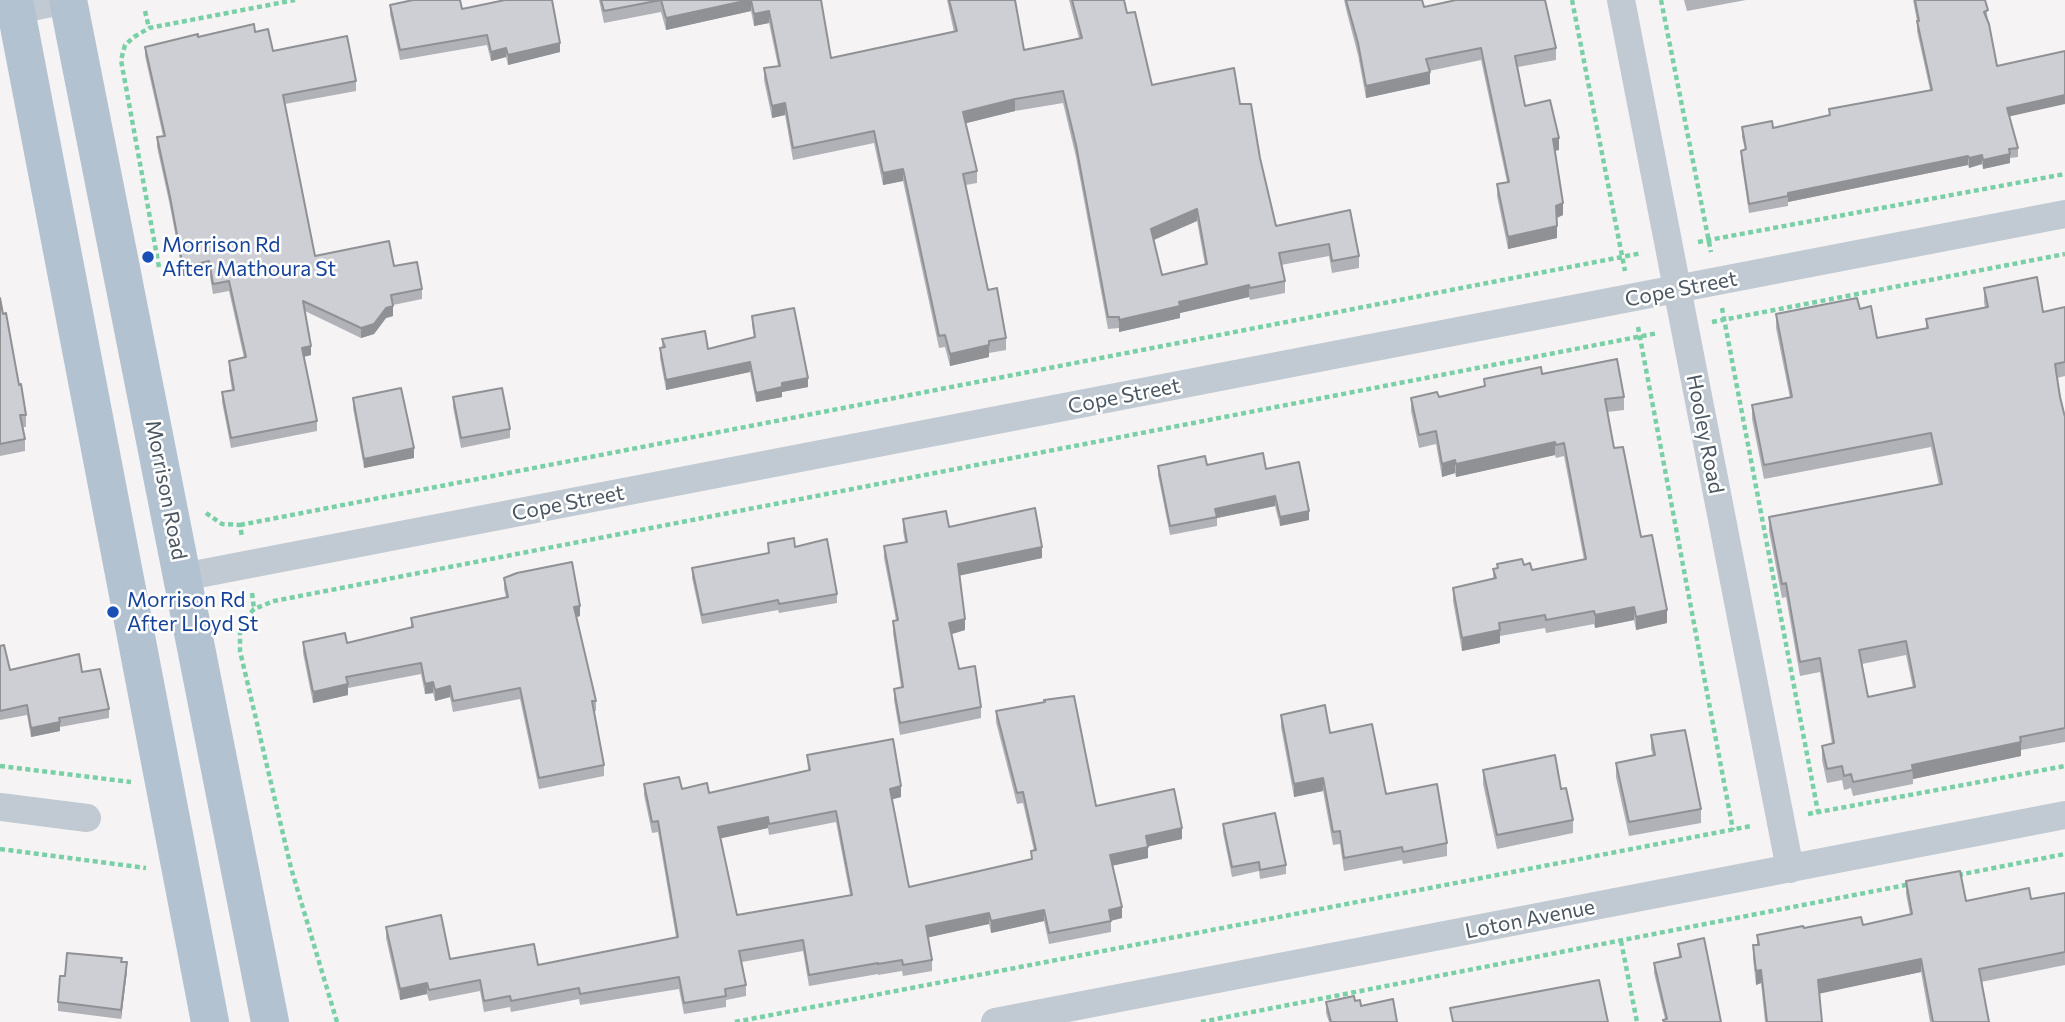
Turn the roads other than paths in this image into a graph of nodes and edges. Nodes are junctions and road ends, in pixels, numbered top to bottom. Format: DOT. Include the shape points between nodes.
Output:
graph roads {
  1 [pos="68,0"];
  2 [pos="1621,0"];
  3 [pos="15,5"];
  4 [pos="2065,214"];
  5 [pos="1677,290"];
  6 [pos="183,577"];
  7 [pos="0,807"];
  8 [pos="2065,815"];
  9 [pos="87,818"];
  10 [pos="1790,869"];
  11 [pos="248,908"];
  12 [pos="211,1022"];
  13 [pos="270,1022"];
  14 [pos="298,1022"];
  15 [pos="995,1022"];
  1 -- 3 [label="street"];
  1 -- 6 [label="main road, Morrison Road"];
  2 -- 5 [label="street, Hooley Road"];
  3 -- 12 [label="main road"];
  4 -- 5 [label="street, Cope Street"];
  5 -- 6 [label="street, Cope Street"];
  5 -- 10 [label="street, Hooley Road"];
  6 -- 11 [label="main road, Morrison Road"];
  7 -- 9 [label="street"];
  8 -- 10 [label="street, Loton Avenue"];
  10 -- 15 [label="street, Loton Avenue"];
  11 -- 13 [label="main road, Morrison Road"];
  11 -- 14 [label="main road" via="278,950"];
}
